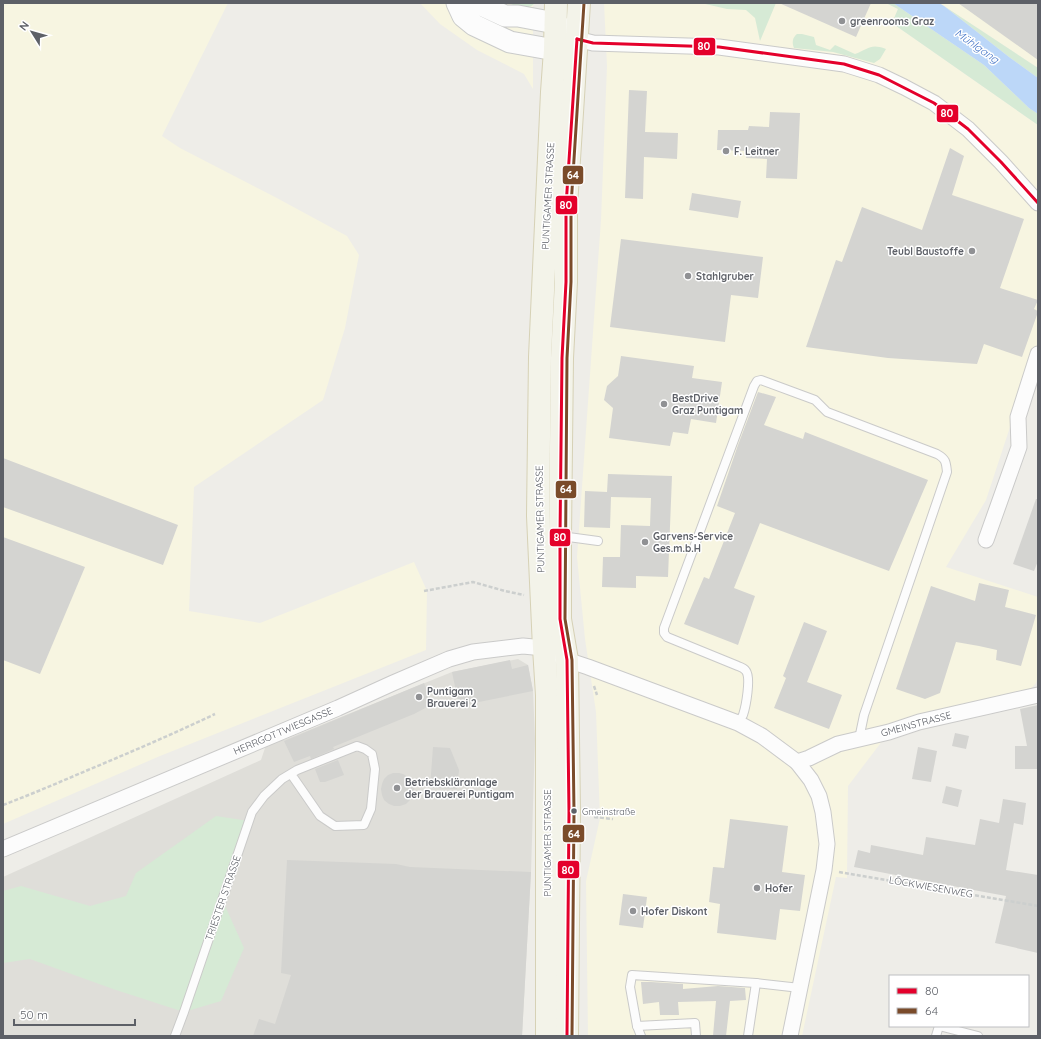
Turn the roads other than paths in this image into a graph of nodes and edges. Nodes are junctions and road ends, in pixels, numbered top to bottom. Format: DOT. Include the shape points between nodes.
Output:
graph roads {
  1 [pos="458,3"];
  2 [pos="477,3"];
  3 [pos="579,3"];
  4 [pos="556,13"];
  5 [pos="577,39"];
  6 [pos="555,50"];
  7 [pos="1038,203"];
  8 [pos="1038,354"];
  9 [pos="560,536"];
  10 [pos="986,540"];
  11 [pos="598,541"];
  12 [pos="544,648"];
  13 [pos="568,660"];
  14 [pos="1038,696"];
  15 [pos="738,723"];
  16 [pos="859,739"];
  17 [pos="797,762"];
  18 [pos="291,774"];
  19 [pos="3,849"];
  20 [pos="756,983"];
  21 [pos="800,988"];
  22 [pos="637,1026"];
  23 [pos="943,1027"];
  24 [pos="175,1036"];
  25 [pos="548,1036"];
  26 [pos="567,1036"];
  27 [pos="641,1036"];
  28 [pos="696,1036"];
  29 [pos="748,1036"];
  30 [pos="790,1036"];
  31 [pos="978,1036"];
  1 -- 6 [label="main road" via="463,16 474,25 510,42"];
  2 -- 4 [label="main road" via="505,16"];
  3 -- 5 [label="main road, PUNTIGAMER STRASSE"];
  4 -- 5 [label="main road"];
  4 -- 6 [label="main road, PUNTIGAMER STRASSE"];
  5 -- 6 [label="main road"];
  5 -- 7 [label="street" via="593,43 719,47 844,64 879,75 934,103 968,130"];
  5 -- 9 [label="main road, PUNTIGAMER STRASSE" via="566,206"];
  6 -- 12 [label="main road, PUNTIGAMER STRASSE" via="540,357 538,516"];
  8 -- 10 [label="street" via="1018,417 1019,447"];
  9 -- 11 [label="lane"];
  9 -- 13 [label="main road, PUNTIGAMER STRASSE" via="560,619"];
  12 -- 13 [label="street, HERRGOTTWIESGASSE"];
  12 -- 19 [label="street, HERRGOTTWIESGASSE" via="523,646 473,652 449,659"];
  12 -- 25 [label="main road, PUNTIGAMER STRASSE" via="547,695"];
  13 -- 15 [label="street"];
  13 -- 26 [label="main road, PUNTIGAMER STRASSE"];
  14 -- 16 [label="street, GMEINSTRASSE" via="919,722"];
  15 -- 16 [label="lane" via="743,713 748,686 745,669 667,637 664,628 754,386 757,381 762,380 816,400 827,412 937,454 946,463 947,472 864,715"];
  15 -- 17 [label="street" via="762,736"];
  16 -- 17 [label="street, GMEINSTRASSE" via="838,744"];
  17 -- 21 [label="street" via="819,796 827,844"];
  18 -- 18 [label="lane, TRIESTER STRASSE" via="357,746 365,749 372,754 376,769 370,809 364,825 335,826 320,816"];
  18 -- 24 [label="lane, TRIESTER STRASSE" via="264,796 252,812"];
  20 -- 21 [label="lane"];
  20 -- 22 [label="lane" via="632,975 630,987"];
  20 -- 29 [label="lane"];
  21 -- 30 [label="street"];
  22 -- 27 [label="lane"];
  22 -- 28 [label="lane" via="695,1024"];
  23 -- 31 [label="lane"];
}
